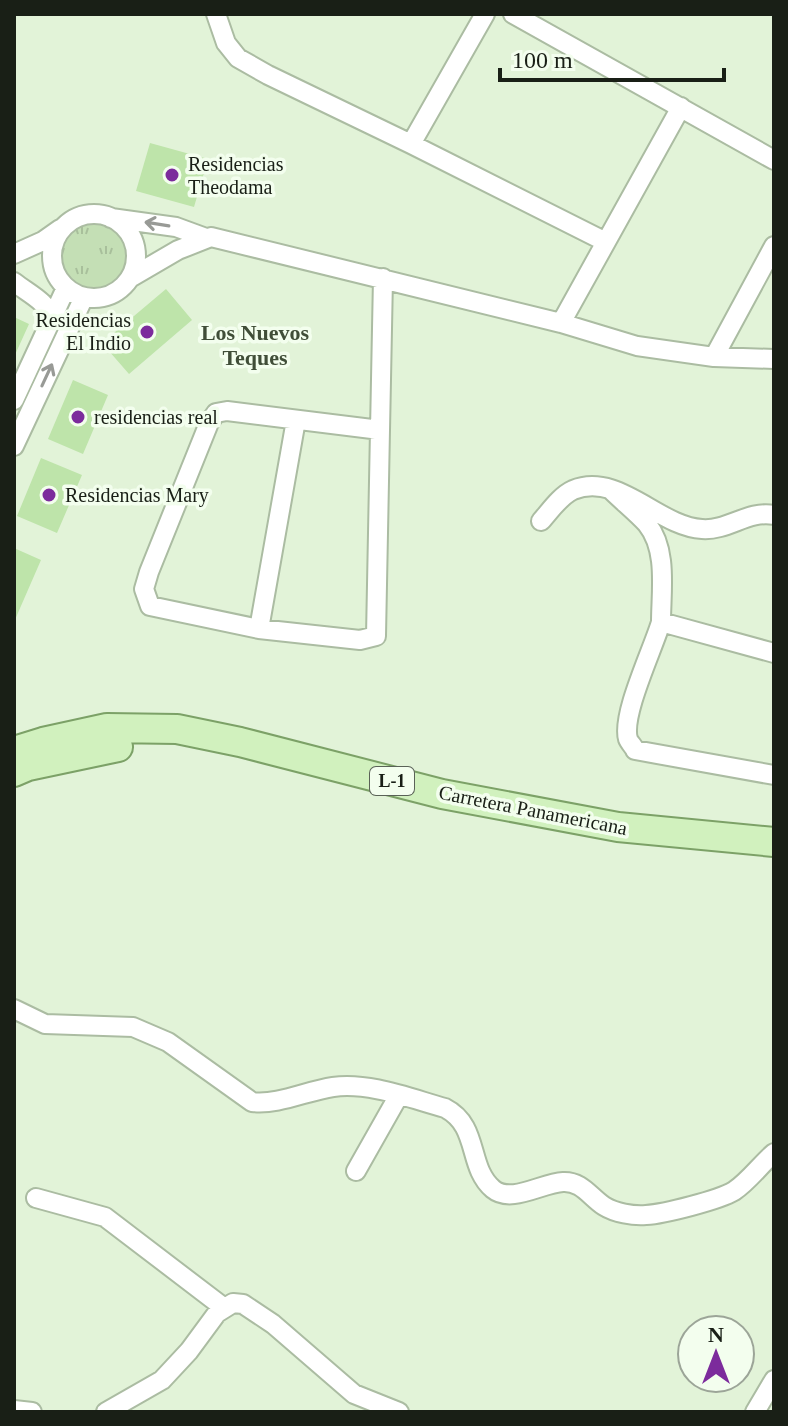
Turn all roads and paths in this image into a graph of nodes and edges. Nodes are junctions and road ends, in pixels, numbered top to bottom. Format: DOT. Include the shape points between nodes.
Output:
graph roads {
  1 [pos="216,14"];
  2 [pos="485,14"];
  3 [pos="513,14"];
  4 [pos="681,107"];
  5 [pos="411,144"];
  6 [pos="774,160"];
  7 [pos="107,217"];
  8 [pos="72,220"];
  9 [pos="206,238"];
  10 [pos="606,242"];
  11 [pos="774,246"];
  12 [pos="14,254"];
  13 [pos="130,278"];
  14 [pos="383,278"];
  15 [pos="14,282"];
  16 [pos="66,288"];
  17 [pos="84,297"];
  18 [pos="53,320"];
  19 [pos="561,323"];
  20 [pos="714,357"];
  21 [pos="774,359"];
  22 [pos="14,400"];
  23 [pos="296,420"];
  24 [pos="380,430"];
  25 [pos="14,446"];
  26 [pos="610,489"];
  27 [pos="774,515"];
  28 [pos="541,521"];
  29 [pos="661,622"];
  30 [pos="259,629"];
  31 [pos="774,653"];
  32 [pos="14,751"];
  33 [pos="14,772"];
  34 [pos="774,775"];
  35 [pos="774,842"];
  36 [pos="774,854"];
  37 [pos="14,1009"];
  38 [pos="399,1095"];
  39 [pos="774,1153"];
  40 [pos="356,1171"];
  41 [pos="36,1198"];
  42 [pos="223,1307"];
  43 [pos="774,1380"];
  44 [pos="14,1410"];
  45 [pos="32,1412"];
  46 [pos="106,1412"];
  47 [pos="399,1412"];
  48 [pos="755,1412"];
  1 -- 5 [label="street" via="226,43 238,58"];
  2 -- 5 [label="street"];
  3 -- 4 [label="street"];
  4 -- 6 [label="street"];
  4 -- 10 [label="street"];
  5 -- 10 [label="street"];
  7 -- 8 [label="street"];
  9 -- 7 [label="street, one-way" via="176,227"];
  7 -- 13 [label="street" via="127,231 135,248"];
  8 -- 12 [label="street"];
  8 -- 16 [label="street" via="62,228 52,252"];
  9 -- 13 [label="street"];
  9 -- 14 [label="street"];
  10 -- 19 [label="street"];
  11 -- 20 [label="street"];
  13 -- 17 [label="street" via="111,294"];
  14 -- 19 [label="street"];
  14 -- 24 [label="street"];
  15 -- 18 [label="street" via="35,295"];
  16 -- 17 [label="street"];
  16 -- 18 [label="street"];
  25 -- 17 [label="street, one-way"];
  18 -- 22 [label="street"];
  19 -- 20 [label="street" via="637,346"];
  20 -- 21 [label="street"];
  23 -- 24 [label="street"];
  23 -- 30 [label="street"];
  23 -- 30 [label="street" via="216,413 144,589 150,606"];
  24 -- 30 [label="street" via="376,636 360,640"];
  26 -- 27 [label="street" via="691,528 721,528 751,515"];
  26 -- 28 [label="street" via="573,490"];
  26 -- 29 [label="street" via="655,538 661,556"];
  29 -- 31 [label="street"];
  29 -- 34 [label="street" via="635,690 628,728 635,750"];
  32 -- 35 [label="main road, Carretera Panamericana / L-1" via="107,728 177,729 486,802 618,827"];
  33 -- 36 [label="main road, Carretera Panamericana / L-1" via="109,747 177,747 438,807 617,841"];
  37 -- 38 [label="street" via="45,1024 133,1027 168,1042 252,1102 334,1087 361,1086"];
  38 -- 39 [label="street" via="457,1114 482,1173 501,1194 565,1181 622,1213 645,1215 734,1191"];
  38 -- 40 [label="street"];
  41 -- 42 [label="street" via="105,1217"];
  42 -- 46 [label="street" via="162,1380"];
  42 -- 47 [label="street" via="243,1304 354,1394"];
  43 -- 48 [label="street"];
  44 -- 45 [label="street"];
}
